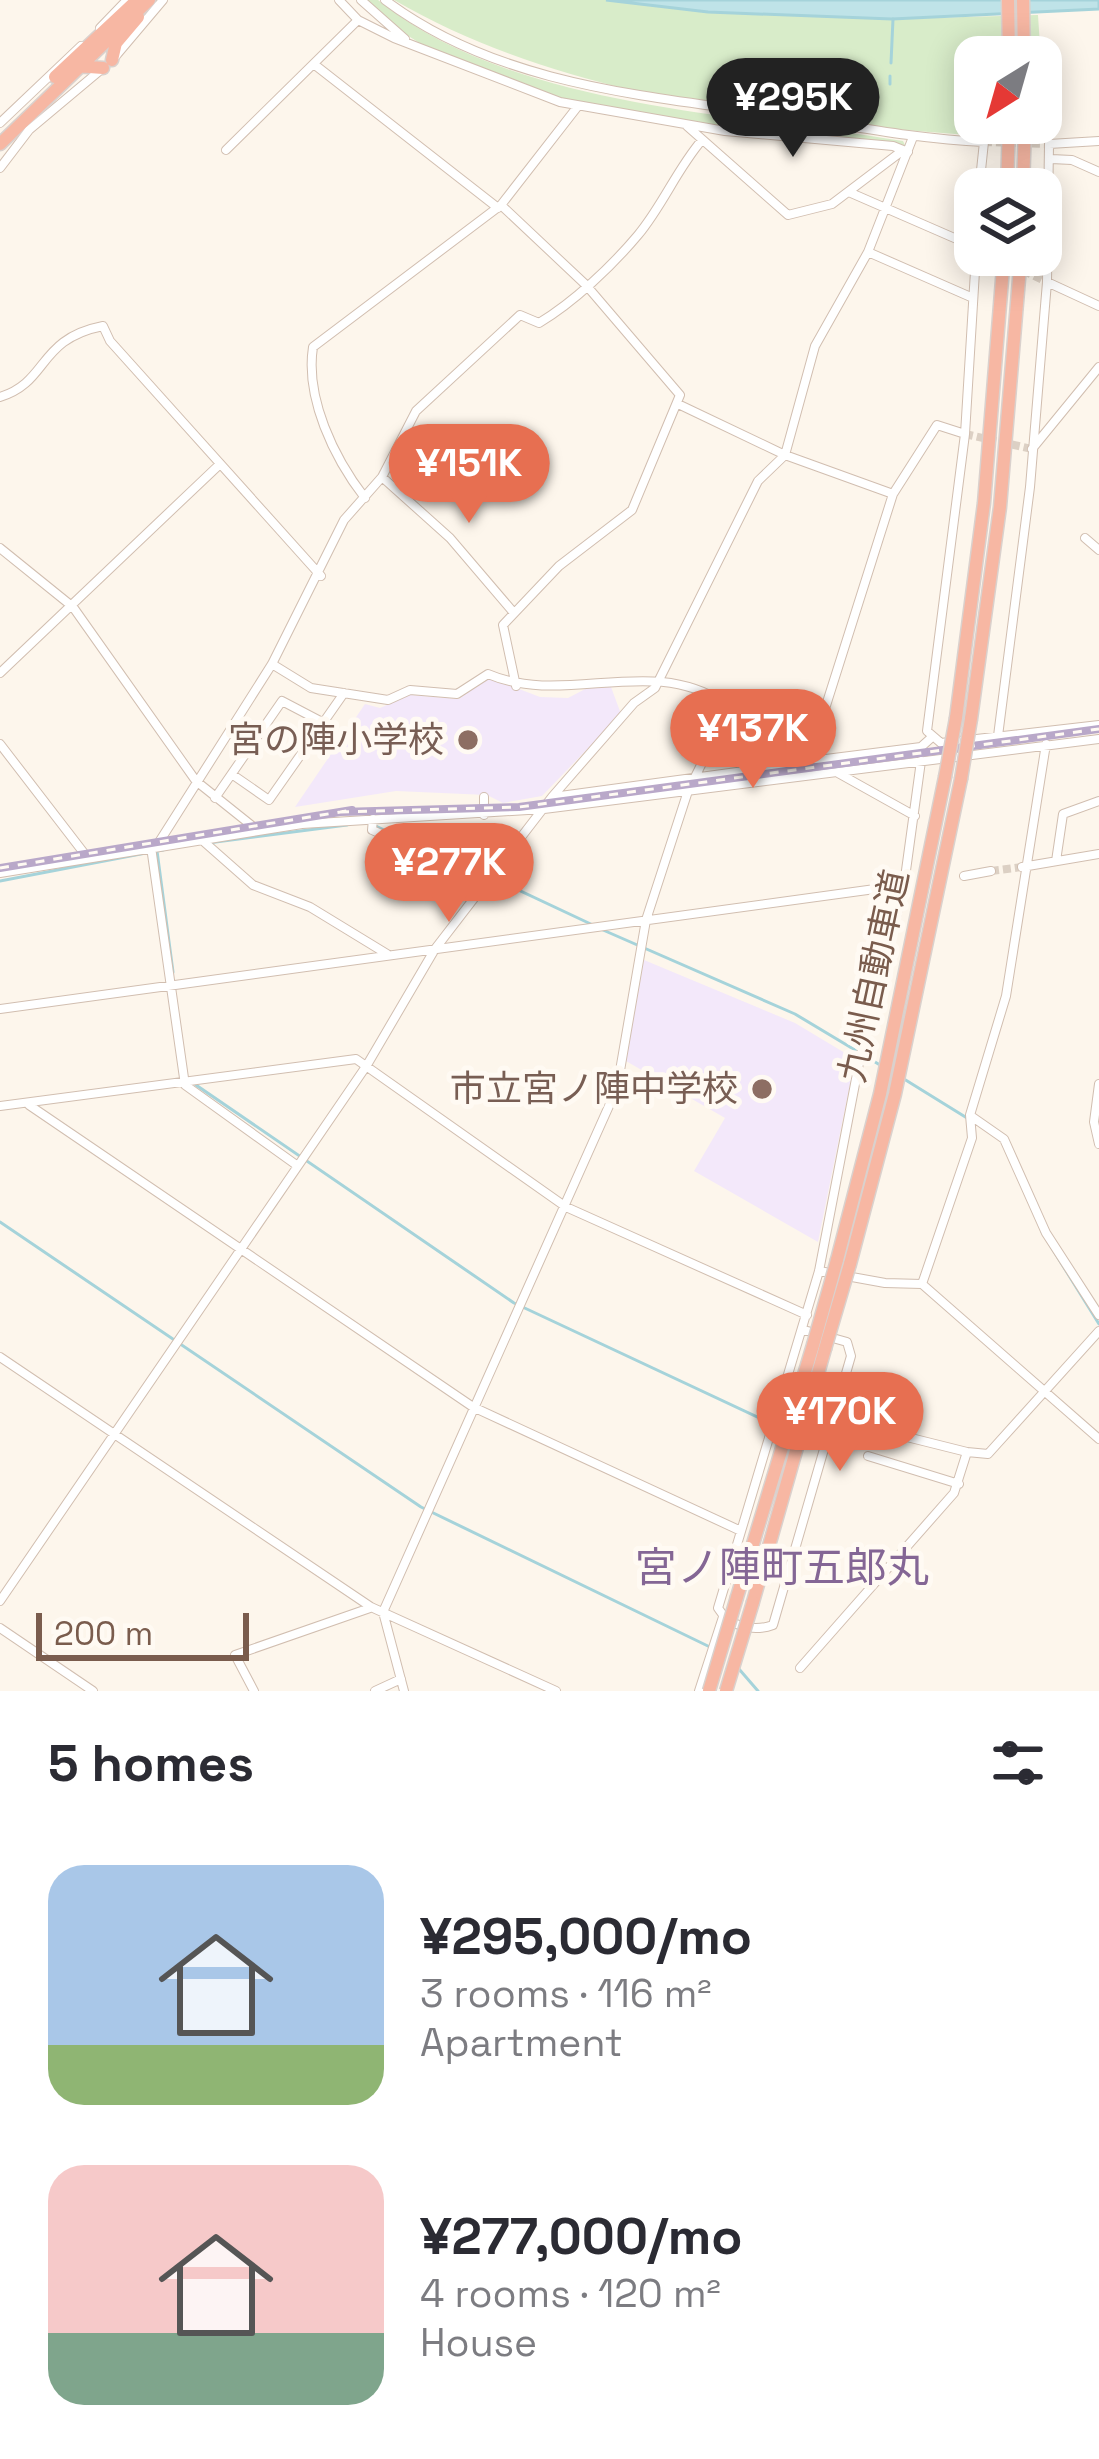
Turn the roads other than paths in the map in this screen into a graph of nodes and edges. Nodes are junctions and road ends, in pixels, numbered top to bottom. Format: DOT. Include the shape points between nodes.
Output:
graph roads {
  1 [pos="128,0"];
  2 [pos="163,0"];
  3 [pos="339,0"];
  4 [pos="361,0"];
  5 [pos="385,0"];
  6 [pos="1008,0"];
  7 [pos="1023,0"];
  8 [pos="147,3"];
  9 [pos="358,20"];
  10 [pos="1009,36"];
  11 [pos="1024,36"];
  12 [pos="92,38"];
  13 [pos="413,44"];
  14 [pos="108,64"];
  15 [pos="315,65"];
  16 [pos="76,66"];
  17 [pos="47,94"];
  18 [pos="578,106"];
  19 [pos="686,125"];
  20 [pos="6,134"];
  21 [pos="913,137"];
  22 [pos="703,140"];
  23 [pos="1099,141"];
  24 [pos="226,149"];
  25 [pos="905,151"];
  26 [pos="1051,159"];
  27 [pos="0,168"];
  28 [pos="982,168"];
  29 [pos="1099,172"];
  30 [pos="851,193"];
  31 [pos="500,207"];
  32 [pos="884,208"];
  33 [pos="954,241"];
  34 [pos="868,252"];
  35 [pos="974,276"];
  36 [pos="1002,276"];
  37 [pos="1019,276"];
  38 [pos="1047,281"];
  39 [pos="586,285"];
  40 [pos="973,298"];
  41 [pos="1099,306"];
  42 [pos="1099,367"];
  43 [pos="0,397"];
  44 [pos="678,404"];
  45 [pos="965,434"];
  46 [pos="1032,449"];
  47 [pos="785,455"];
  48 [pos="220,464"];
  49 [pos="382,477"];
  50 [pos="893,494"];
  51 [pos="365,499"];
  52 [pos="1085,538"];
  53 [pos="0,548"];
  54 [pos="1099,550"];
  55 [pos="321,576"];
  56 [pos="73,608"];
  57 [pos="515,614"];
  58 [pos="272,664"];
  59 [pos="0,673"];
  60 [pos="659,678"];
  61 [pos="516,686"];
  62 [pos="344,692"];
  63 [pos="963,718"];
  64 [pos="324,723"];
  65 [pos="1099,725"];
  66 [pos="998,736"];
  67 [pos="931,738"];
  68 [pos="1099,739"];
  69 [pos="0,744"];
  70 [pos="1046,744"];
  71 [pos="809,758"];
  72 [pos="921,761"];
  73 [pos="835,771"];
  74 [pos="804,775"];
  75 [pos="233,776"];
  76 [pos="696,776"];
  77 [pos="196,781"];
  78 [pos="688,791"];
  79 [pos="484,796"];
  80 [pos="552,797"];
  81 [pos="215,798"];
  82 [pos="1099,801"];
  83 [pos="544,809"];
  84 [pos="484,815"];
  85 [pos="916,816"];
  86 [pos="373,819"];
  87 [pos="257,830"];
  88 [pos="202,840"];
  89 [pos="153,847"];
  90 [pos="1099,854"];
  91 [pos="87,857"];
  92 [pos="1056,861"];
  93 [pos="1026,867"];
  94 [pos="991,871"];
  95 [pos="0,873"];
  96 [pos="964,876"];
  97 [pos="488,880"];
  98 [pos="904,885"];
  99 [pos="646,920"];
  100 [pos="435,949"];
  101 [pos="388,955"];
  102 [pos="171,986"];
  103 [pos="0,1009"];
  104 [pos="367,1065"];
  105 [pos="1099,1084"];
  106 [pos="185,1085"];
  107 [pos="28,1104"];
  108 [pos="0,1106"];
  109 [pos="970,1115"];
  110 [pos="1099,1144"];
  111 [pos="295,1163"];
  112 [pos="566,1207"];
  113 [pos="238,1247"];
  114 [pos="819,1271"];
  115 [pos="922,1284"];
  116 [pos="807,1315"];
  117 [pos="1099,1315"];
  118 [pos="804,1330"];
  119 [pos="1099,1331"];
  120 [pos="819,1347"];
  121 [pos="0,1357"];
  122 [pos="1045,1391"];
  123 [pos="473,1407"];
  124 [pos="875,1429"];
  125 [pos="115,1435"];
  126 [pos="1099,1439"];
  127 [pos="967,1452"];
  128 [pos="868,1456"];
  129 [pos="961,1484"];
  130 [pos="741,1531"];
  131 [pos="0,1601"];
  132 [pos="371,1607"];
  133 [pos="382,1612"];
  134 [pos="723,1617"];
  135 [pos="0,1628"];
  136 [pos="800,1668"];
  137 [pos="400,1679"];
  138 [pos="93,1691"];
  139 [pos="254,1691"];
  140 [pos="375,1691"];
  141 [pos="404,1691"];
  142 [pos="556,1691"];
  143 [pos="699,1691"];
  144 [pos="709,1691"];
  145 [pos="726,1691"];
  1 -- 12 [label="street"];
  2 -- 14 [label="street"];
  3 -- 9 [label="street"];
  4 -- 13 [label="street"];
  5 -- 21 [label="street" via="471,48 575,82"];
  6 -- 10 [label="highway"];
  7 -- 11 [label="highway"];
  8 -- 12 [label="highway" via="136,1"];
  8 -- 14 [label="highway"];
  8 -- 16 [label="highway"];
  9 -- 13 [label="street"];
  9 -- 15 [label="street"];
  12 -- 17 [label="highway"];
  12 -- 20 [label="street" via="53,68"];
  13 -- 18 [label="street"];
  14 -- 16 [label="highway"];
  14 -- 20 [label="street"];
  15 -- 24 [label="street"];
  15 -- 31 [label="street"];
  16 -- 17 [label="highway"];
  17 -- 20 [label="highway"];
  18 -- 19 [label="street"];
  18 -- 31 [label="street"];
  19 -- 22 [label="street"];
  19 -- 25 [label="street"];
  20 -- 27 [label="street"];
  21 -- 25 [label="street"];
  21 -- 28 [label="street" via="984,142"];
  22 -- 30 [label="street" via="788,215 817,212"];
  22 -- 39 [label="street" via="638,235"];
  23 -- 26 [label="street" via="1049,145"];
  25 -- 30 [label="street"];
  25 -- 32 [label="street"];
  26 -- 29 [label="street"];
  26 -- 38 [label="street"];
  30 -- 32 [label="street"];
  31 -- 39 [label="street"];
  31 -- 51 [label="street" via="313,347 309,374 334,451"];
  32 -- 33 [label="street"];
  32 -- 34 [label="street"];
  34 -- 40 [label="street"];
  34 -- 47 [label="street" via="815,346"];
  35 -- 40 [label="street"];
  36 -- 63 [label="highway, 九州自動車道"];
  37 -- 63 [label="highway, 九州自動車道" via="1004,465"];
  38 -- 41 [label="street"];
  38 -- 46 [label="street"];
  39 -- 44 [label="street" via="677,388"];
  39 -- 49 [label="street" via="538,323 520,315 470,357 416,411"];
  40 -- 45 [label="street"];
  42 -- 46 [label="street"];
  43 -- 48 [label="street" via="27,384 57,343 103,326"];
  44 -- 47 [label="street"];
  44 -- 57 [label="street" via="632,510 559,566"];
  45 -- 50 [label="street" via="938,425"];
  45 -- 67 [label="street"];
  46 -- 66 [label="street"];
  47 -- 50 [label="street"];
  47 -- 60 [label="street" via="758,481"];
  48 -- 55 [label="street"];
  48 -- 56 [label="street"];
  49 -- 51 [label="street"];
  49 -- 57 [label="street" via="450,538"];
  50 -- 71 [label="street"];
  51 -- 55 [label="street" via="344,520"];
  52 -- 54 [label="street"];
  53 -- 56 [label="street"];
  55 -- 58 [label="street"];
  56 -- 59 [label="street"];
  56 -- 77 [label="street"];
  57 -- 61 [label="street" via="503,625"];
  58 -- 62 [label="street" via="311,688"];
  58 -- 77 [label="street"];
  60 -- 61 [label="street"];
  60 -- 76 [label="street" via="724,703"];
  60 -- 80 [label="street"];
  61 -- 62 [label="street" via="488,674 457,694 410,690 388,700"];
  62 -- 64 [label="street"];
  63 -- 120 [label="highway, 九州自動車道, bridge"];
  64 -- 75 [label="street" via="282,701"];
  64 -- 75 [label="street" via="269,800"];
  65 -- 66 [label="street"];
  66 -- 67 [label="street"];
  67 -- 71 [label="street" via="921,747"];
  68 -- 70 [label="street"];
  69 -- 91 [label="street"];
  70 -- 72 [label="street"];
  70 -- 93 [label="street"];
  71 -- 74 [label="street"];
  71 -- 76 [label="street"];
  72 -- 73 [label="street"];
  72 -- 85 [label="street"];
  73 -- 74 [label="street"];
  73 -- 85 [label="street"];
  74 -- 78 [label="street"];
  75 -- 81 [label="street"];
  76 -- 78 [label="street"];
  76 -- 80 [label="street"];
  77 -- 81 [label="street"];
  77 -- 89 [label="street"];
  78 -- 83 [label="street"];
  78 -- 99 [label="street"];
  79 -- 84 [label="street"];
  80 -- 83 [label="street"];
  81 -- 87 [label="street"];
  82 -- 92 [label="street" via="1063,814"];
  83 -- 84 [label="street"];
  83 -- 97 [label="street"];
  84 -- 86 [label="street"];
  85 -- 98 [label="street"];
  86 -- 87 [label="street"];
  86 -- 97 [label="street" via="372,830"];
  87 -- 88 [label="street"];
  88 -- 89 [label="street"];
  88 -- 101 [label="street" via="254,885 310,907"];
  89 -- 91 [label="street"];
  89 -- 102 [label="street"];
  90 -- 92 [label="street"];
  91 -- 95 [label="street"];
  92 -- 93 [label="street"];
  93 -- 109 [label="street" via="1006,996"];
  94 -- 96 [label="street"];
  97 -- 100 [label="street"];
  98 -- 99 [label="street"];
  98 -- 114 [label="street"];
  99 -- 100 [label="street"];
  99 -- 112 [label="street" via="617,1088"];
  100 -- 101 [label="street"];
  100 -- 104 [label="street"];
  101 -- 102 [label="street"];
  102 -- 103 [label="street"];
  102 -- 106 [label="street"];
  104 -- 106 [label="street" via="348,1059"];
  104 -- 111 [label="street"];
  104 -- 112 [label="street"];
  105 -- 110 [label="street"];
  106 -- 107 [label="street"];
  106 -- 111 [label="street"];
  107 -- 108 [label="street"];
  107 -- 113 [label="street"];
  109 -- 115 [label="street" via="972,1138"];
  109 -- 117 [label="street" via="1004,1138 1046,1233"];
  111 -- 113 [label="street"];
  112 -- 116 [label="street"];
  112 -- 123 [label="street"];
  113 -- 123 [label="street"];
  113 -- 125 [label="street"];
  114 -- 115 [label="street"];
  114 -- 116 [label="street"];
  115 -- 122 [label="street"];
  116 -- 118 [label="street"];
  118 -- 130 [label="street"];
  118 -- 134 [label="street" via="848,1342 851,1356 773,1625 747,1628"];
  119 -- 122 [label="street"];
  120 -- 144 [label="highway, 九州自動車道, bridge"];
  120 -- 145 [label="highway, 九州自動車道, bridge"];
  121 -- 125 [label="street"];
  122 -- 126 [label="street"];
  122 -- 127 [label="street" via="988,1454"];
  123 -- 130 [label="street"];
  123 -- 133 [label="street"];
  124 -- 127 [label="street"];
  125 -- 131 [label="street"];
  125 -- 132 [label="street"];
  127 -- 129 [label="street"];
  128 -- 129 [label="street"];
  129 -- 136 [label="street"];
  130 -- 134 [label="street" via="718,1608"];
  132 -- 133 [label="street"];
  132 -- 139 [label="street" via="235,1654"];
  133 -- 137 [label="street"];
  133 -- 142 [label="street"];
  134 -- 143 [label="street"];
  135 -- 138 [label="street"];
  137 -- 140 [label="street"];
  137 -- 141 [label="street"];
}
